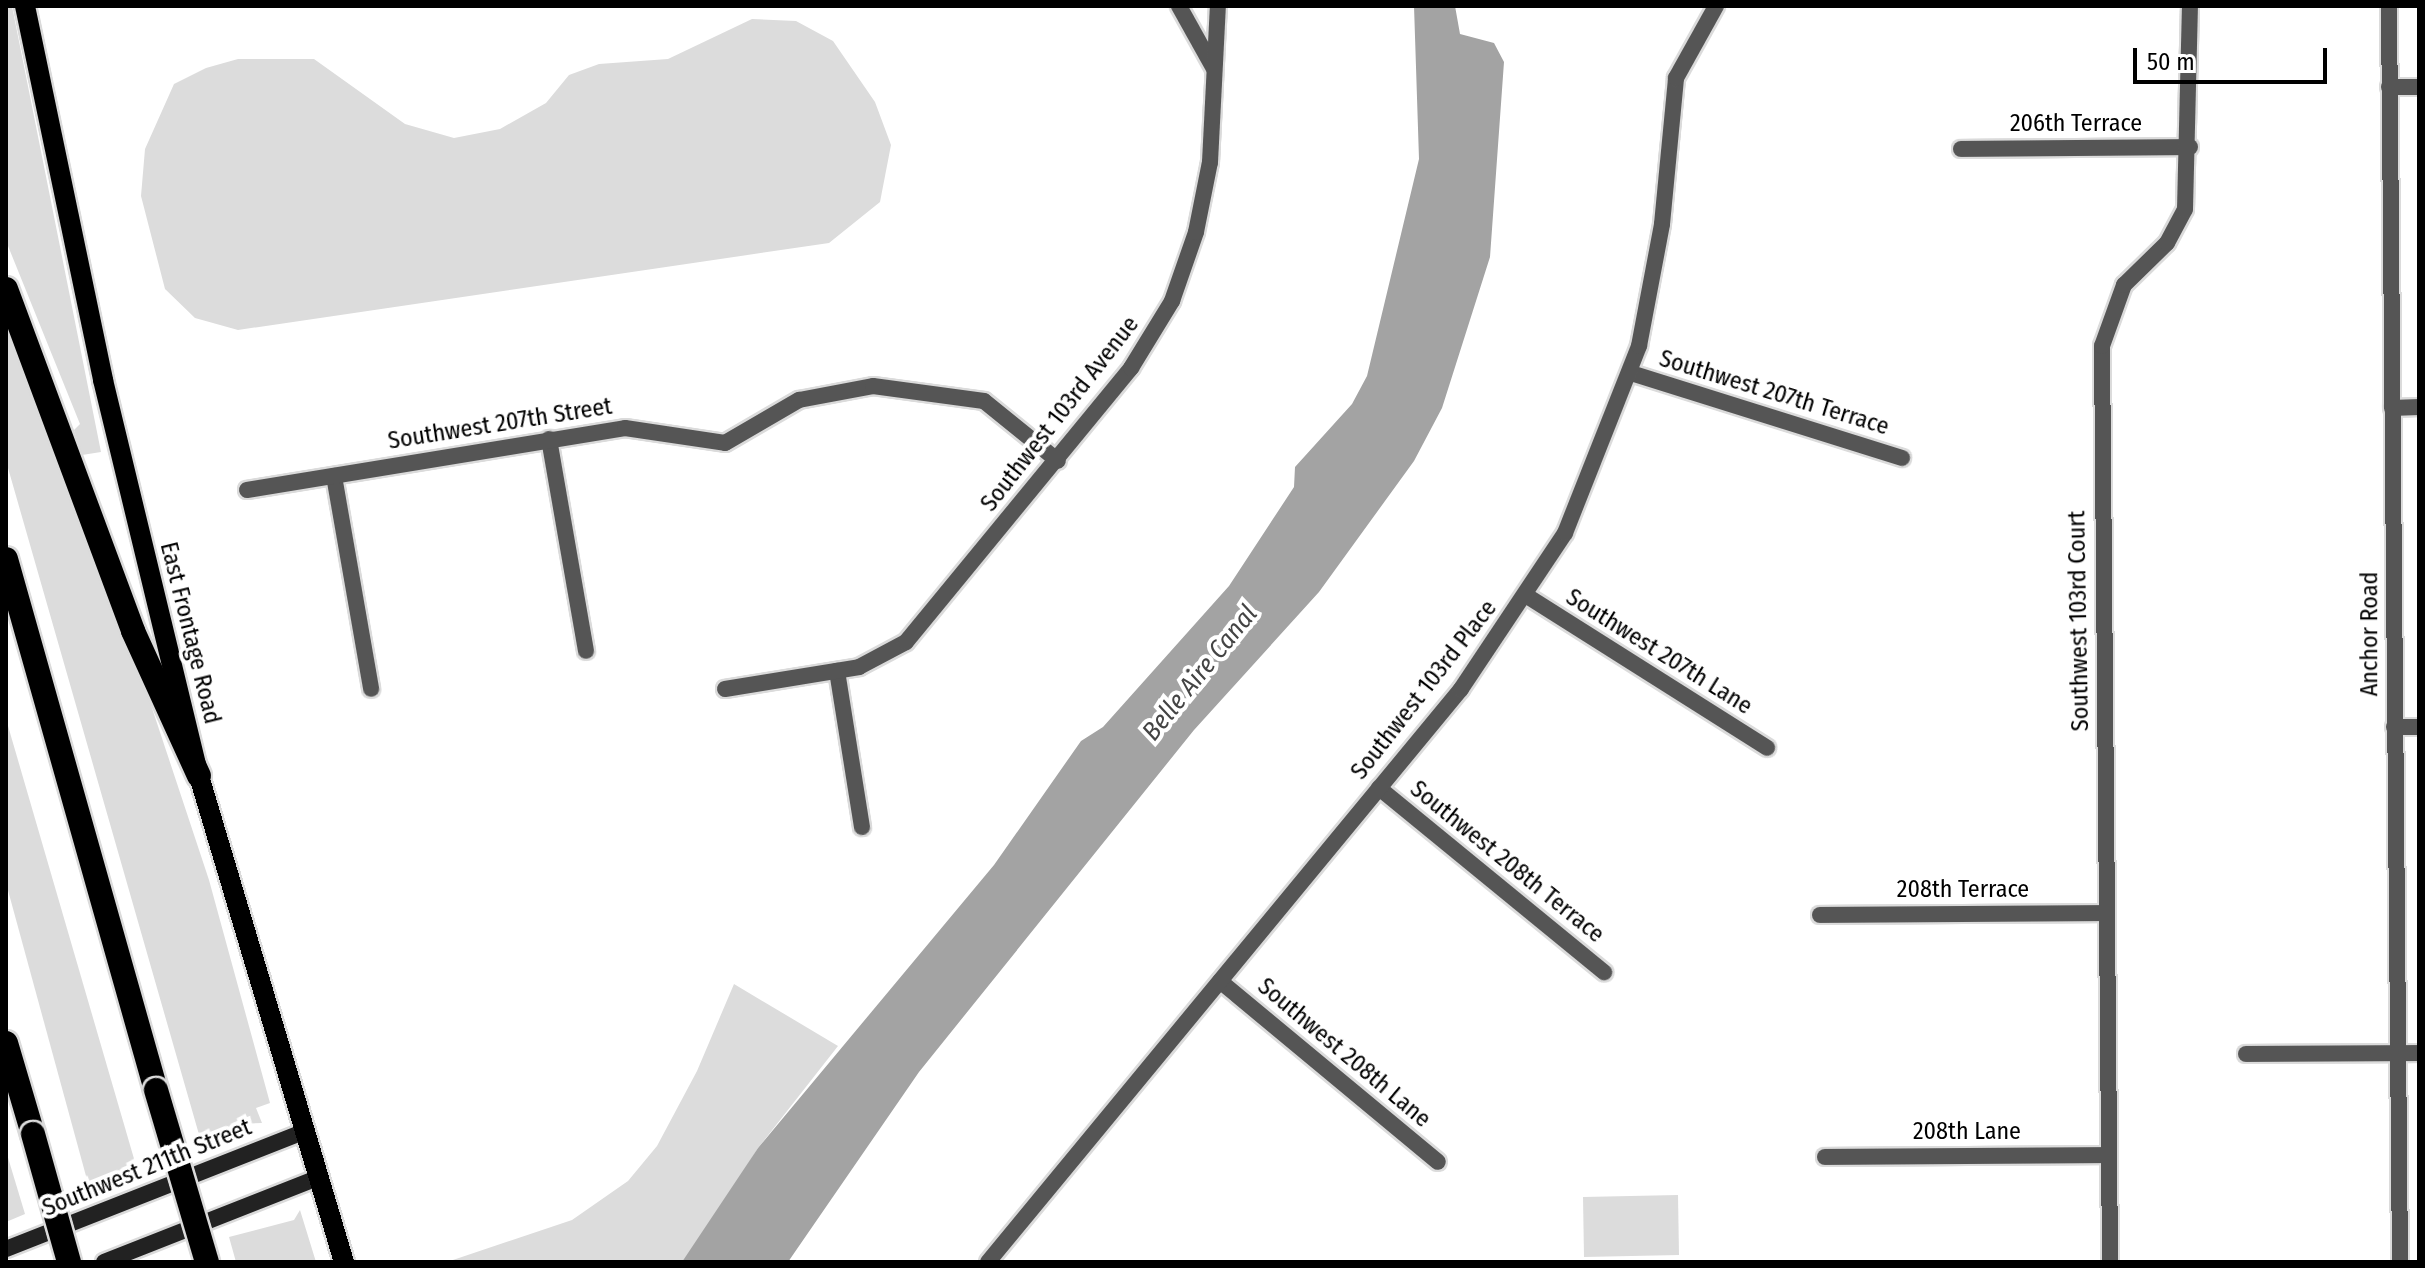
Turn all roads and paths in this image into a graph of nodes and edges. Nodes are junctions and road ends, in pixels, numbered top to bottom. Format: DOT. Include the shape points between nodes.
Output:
graph roads {
  1 [pos="25,6"];
  2 [pos="1179,6"];
  3 [pos="1218,6"];
  4 [pos="1716,6"];
  5 [pos="2190,6"];
  6 [pos="2389,6"];
  7 [pos="1213,67"];
  8 [pos="2389,87"];
  9 [pos="2419,87"];
  10 [pos="2190,147"];
  11 [pos="1961,149"];
  12 [pos="6,289"];
  13 [pos="1631,373"];
  14 [pos="2419,407"];
  15 [pos="2392,408"];
  16 [pos="549,439"];
  17 [pos="1902,458"];
  18 [pos="1058,461"];
  19 [pos="334,476"];
  20 [pos="247,490"];
  21 [pos="6,559"];
  22 [pos="1527,596"];
  23 [pos="586,651"];
  24 [pos="837,671"];
  25 [pos="371,689"];
  26 [pos="725,689"];
  27 [pos="2394,727"];
  28 [pos="2419,727"];
  29 [pos="1767,748"];
  30 [pos="199,776"];
  31 [pos="1379,788"];
  32 [pos="862,827"];
  33 [pos="2106,913"];
  34 [pos="1820,915"];
  35 [pos="1604,972"];
  36 [pos="1220,981"];
  37 [pos="6,1043"];
  38 [pos="2398,1053"];
  39 [pos="2419,1053"];
  40 [pos="2246,1054"];
  41 [pos="306,1131"];
  42 [pos="2109,1155"];
  43 [pos="1825,1157"];
  44 [pos="1438,1162"];
  45 [pos="320,1177"];
  46 [pos="6,1249"];
  47 [pos="69,1262"];
  48 [pos="104,1262"];
  49 [pos="207,1262"];
  50 [pos="344,1262"];
  51 [pos="988,1262"];
  52 [pos="2110,1262"];
  53 [pos="2400,1262"];
  1 -- 30 [label="main road, East Frontage Road" via="133,511"];
  2 -- 7 [label="street"];
  3 -- 7 [label="street, Southwest 103rd Avenue"];
  4 -- 13 [label="street, Southwest 103rd Place" via="1676,78 1662,224"];
  5 -- 10 [label="street, Southwest 103rd Court"];
  6 -- 8 [label="street, Anchor Road"];
  7 -- 18 [label="street, Southwest 103rd Avenue" via="1206,185 1172,301"];
  8 -- 9 [label="street"];
  8 -- 15 [label="street, Anchor Road"];
  10 -- 11 [label="street, 206th Terrace"];
  10 -- 33 [label="street, Southwest 103rd Court" via="2185,209 2167,243 2119,294 2102,346"];
  12 -- 30 [label="highway" via="133,631"];
  13 -- 17 [label="street, Southwest 207th Terrace"];
  13 -- 22 [label="street, Southwest 103rd Place" via="1580,503"];
  14 -- 15 [label="street"];
  15 -- 27 [label="street, Anchor Road"];
  16 -- 18 [label="street, Southwest 207th Street" via="634,427 725,443 799,400 890,386 984,401"];
  16 -- 19 [label="street, Southwest 207th Street"];
  16 -- 23 [label="street"];
  18 -- 24 [label="street, Southwest 103rd Avenue" via="906,642 876,662"];
  19 -- 20 [label="street, Southwest 207th Street"];
  19 -- 25 [label="street"];
  21 -- 49 [label="highway, bridge"];
  22 -- 29 [label="street, Southwest 207th Lane"];
  22 -- 31 [label="street, Southwest 103rd Place"];
  24 -- 26 [label="street"];
  24 -- 32 [label="street"];
  27 -- 28 [label="street"];
  27 -- 38 [label="street, Anchor Road"];
  30 -- 41 [label="main road, East Frontage Road"];
  31 -- 35 [label="street, Southwest 208th Terrace"];
  31 -- 36 [label="street, Southwest 103rd Place"];
  33 -- 34 [label="street, 208th Terrace"];
  33 -- 42 [label="street, Southwest 103rd Court"];
  36 -- 44 [label="street, Southwest 208th Lane"];
  36 -- 51 [label="street, Southwest 103rd Place"];
  37 -- 47 [label="highway, bridge"];
  38 -- 39 [label="street"];
  38 -- 40 [label="street"];
  38 -- 53 [label="street, Anchor Road"];
  41 -- 45 [label="main road, East Frontage Road"];
  41 -- 46 [label="main road, Southwest 211th Street"];
  42 -- 43 [label="street, 208th Lane"];
  42 -- 52 [label="street, Southwest 103rd Court"];
  45 -- 48 [label="main road"];
  45 -- 50 [label="main road, East Frontage Road"];
}
